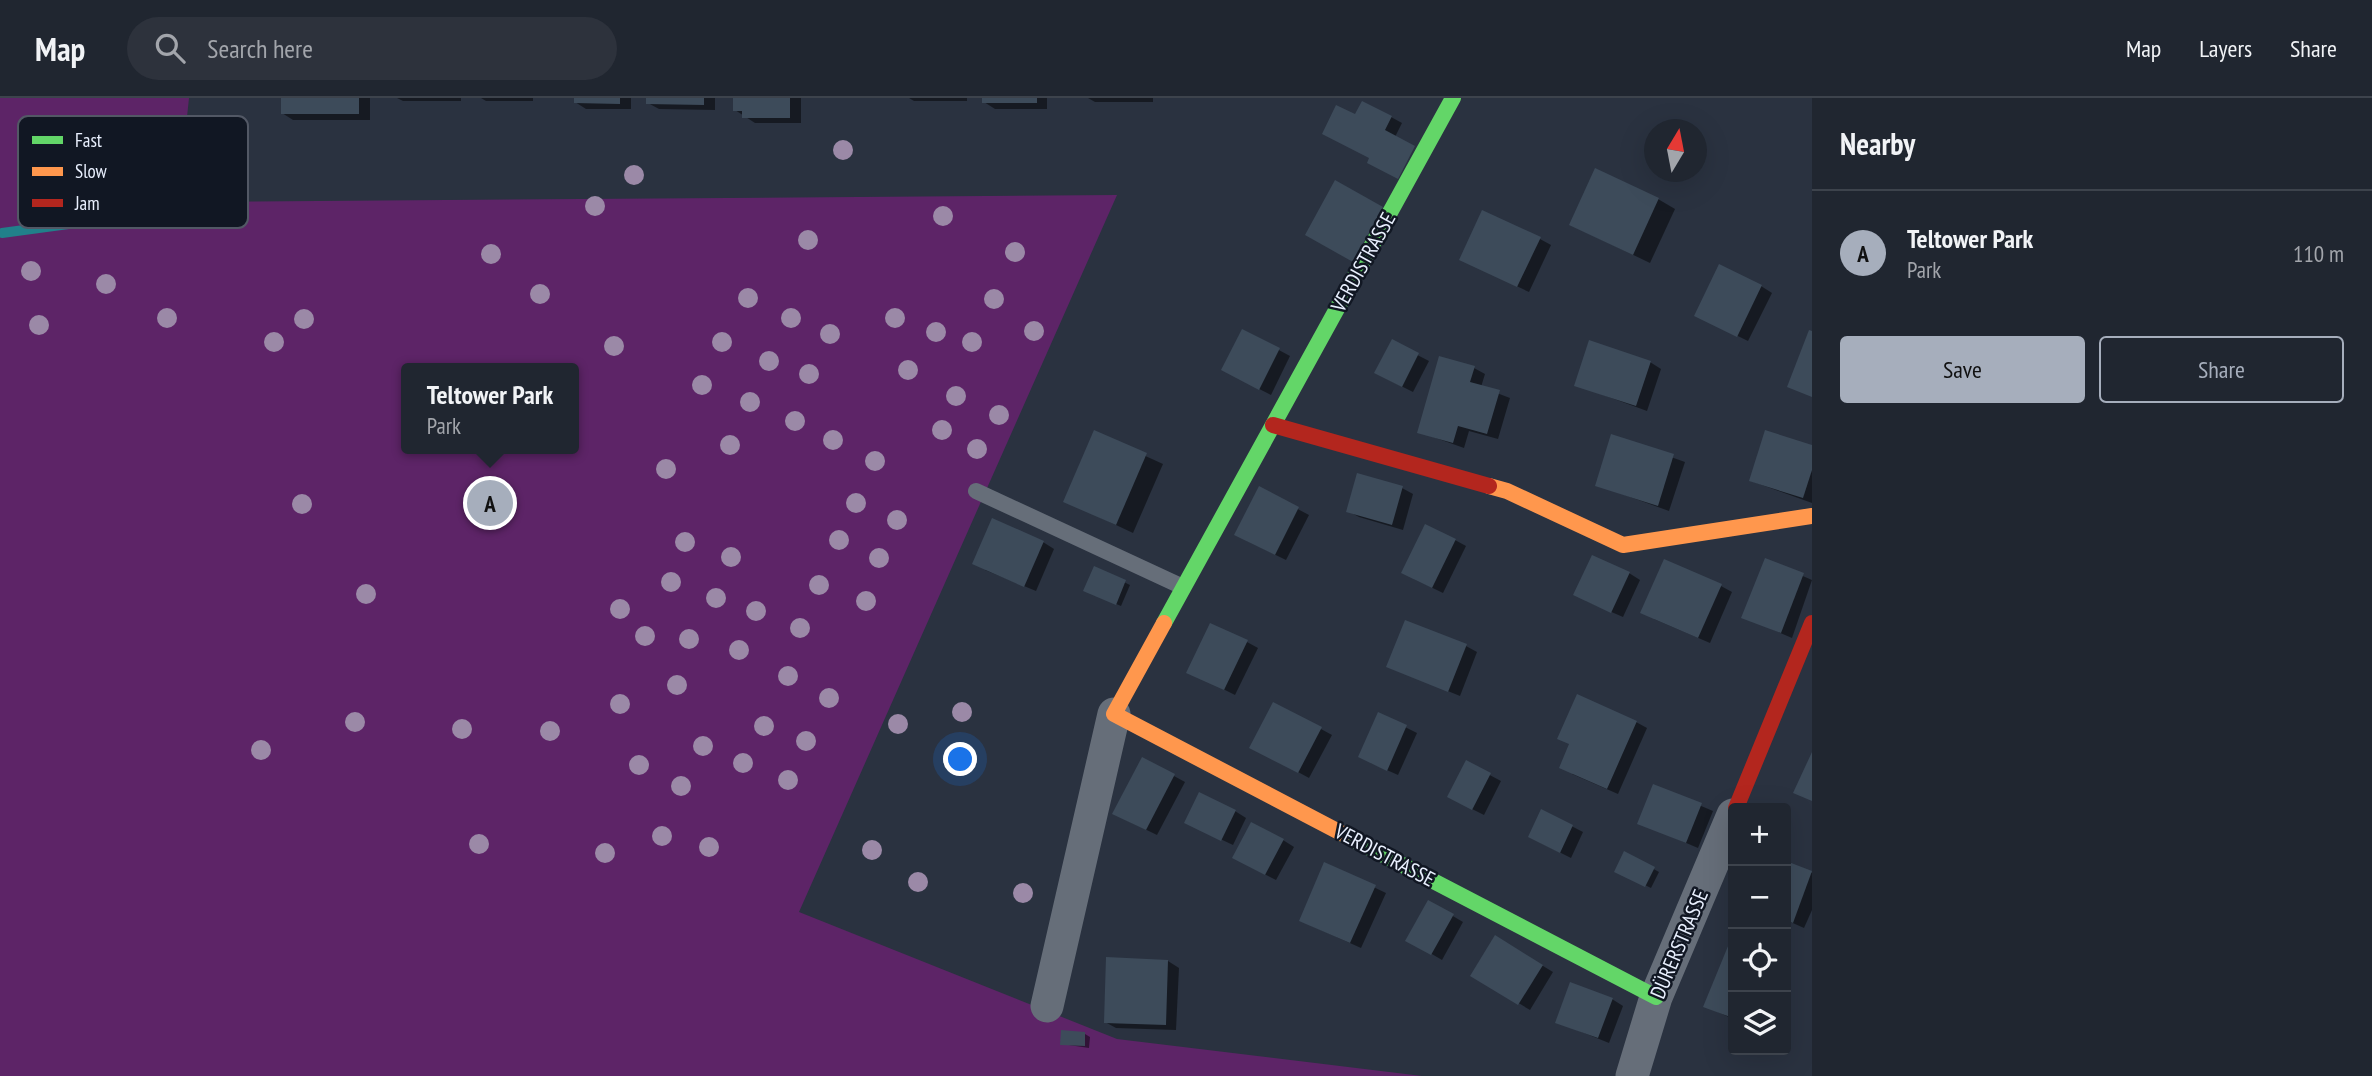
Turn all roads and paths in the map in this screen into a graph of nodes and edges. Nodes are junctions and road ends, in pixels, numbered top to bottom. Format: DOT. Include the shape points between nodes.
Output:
graph roads {
  1 [pos="1453,98"];
  2 [pos="1273,425"];
  3 [pos="976,491"];
  4 [pos="1812,516"];
  5 [pos="1184,587"];
  6 [pos="1812,623"];
  7 [pos="1114,714"];
  8 [pos="1738,803"];
  9 [pos="1728,827"];
  10 [pos="1656,997"];
  11 [pos="1047,1006"];
  12 [pos="1632,1076"];
  1 -- 2 [label="street, VERDISTRASSE"];
  2 -- 4 [label="street" via="1507,491 1623,545"];
  2 -- 5 [label="street, VERDISTRASSE"];
  3 -- 5 [label="lane"];
  5 -- 7 [label="street, VERDISTRASSE"];
  6 -- 8 [label="street"];
  7 -- 10 [label="street, VERDISTRASSE"];
  7 -- 11 [label="street, VERDISTRASSE"];
  9 -- 10 [label="street, DÜRERSTRASSE"];
  10 -- 12 [label="street, DÜRERSTRASSE"];
}
